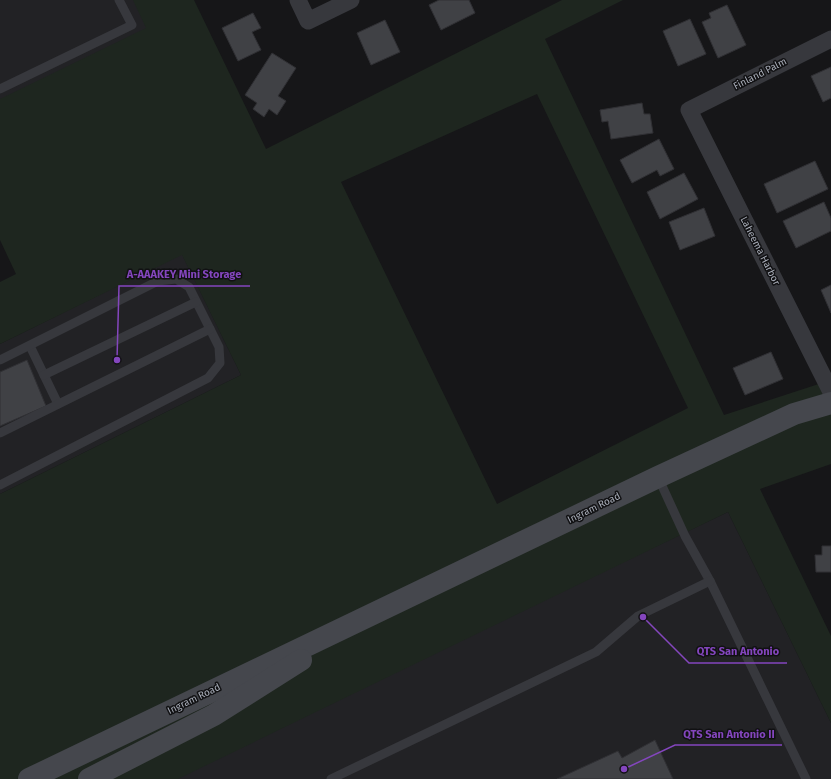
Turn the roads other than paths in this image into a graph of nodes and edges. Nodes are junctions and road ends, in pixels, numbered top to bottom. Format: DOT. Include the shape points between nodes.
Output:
graph roads {
  1 [pos="119,0"];
  2 [pos="298,0"];
  3 [pos="351,0"];
  4 [pos="831,39"];
  5 [pos="0,89"];
  6 [pos="689,110"];
  7 [pos="196,302"];
  8 [pos="210,329"];
  9 [pos="30,346"];
  10 [pos="0,360"];
  11 [pos="44,375"];
  12 [pos="831,392"];
  13 [pos="831,403"];
  14 [pos="58,404"];
  15 [pos="0,433"];
  16 [pos="658,478"];
  17 [pos="0,485"];
  18 [pos="710,581"];
  19 [pos="360,620"];
  20 [pos="29,779"];
  21 [pos="89,779"];
  22 [pos="331,779"];
  23 [pos="806,779"];
  1 -- 5 [label="lane" via="132,25"];
  2 -- 3 [label="street" via="308,21"];
  4 -- 6 [label="street, Finland Palm"];
  6 -- 12 [label="street, Laheema Harbor"];
  7 -- 8 [label="lane"];
  7 -- 9 [label="lane" via="189,287 176,279 158,281"];
  7 -- 11 [label="lane"];
  8 -- 14 [label="lane"];
  8 -- 17 [label="lane" via="219,347 220,363 208,378"];
  9 -- 10 [label="lane"];
  9 -- 11 [label="lane"];
  11 -- 14 [label="lane"];
  13 -- 16 [label="street, Ingram Road" via="794,414"];
  14 -- 15 [label="lane"];
  16 -- 18 [label="lane" via="685,536"];
  16 -- 19 [label="street, Ingram Road"];
  18 -- 22 [label="lane" via="638,616 596,652"];
  18 -- 23 [label="lane"];
  19 -- 20 [label="street, Ingram Road"];
  19 -- 21 [label="street, Ingram Road" via="226,708"];
}
